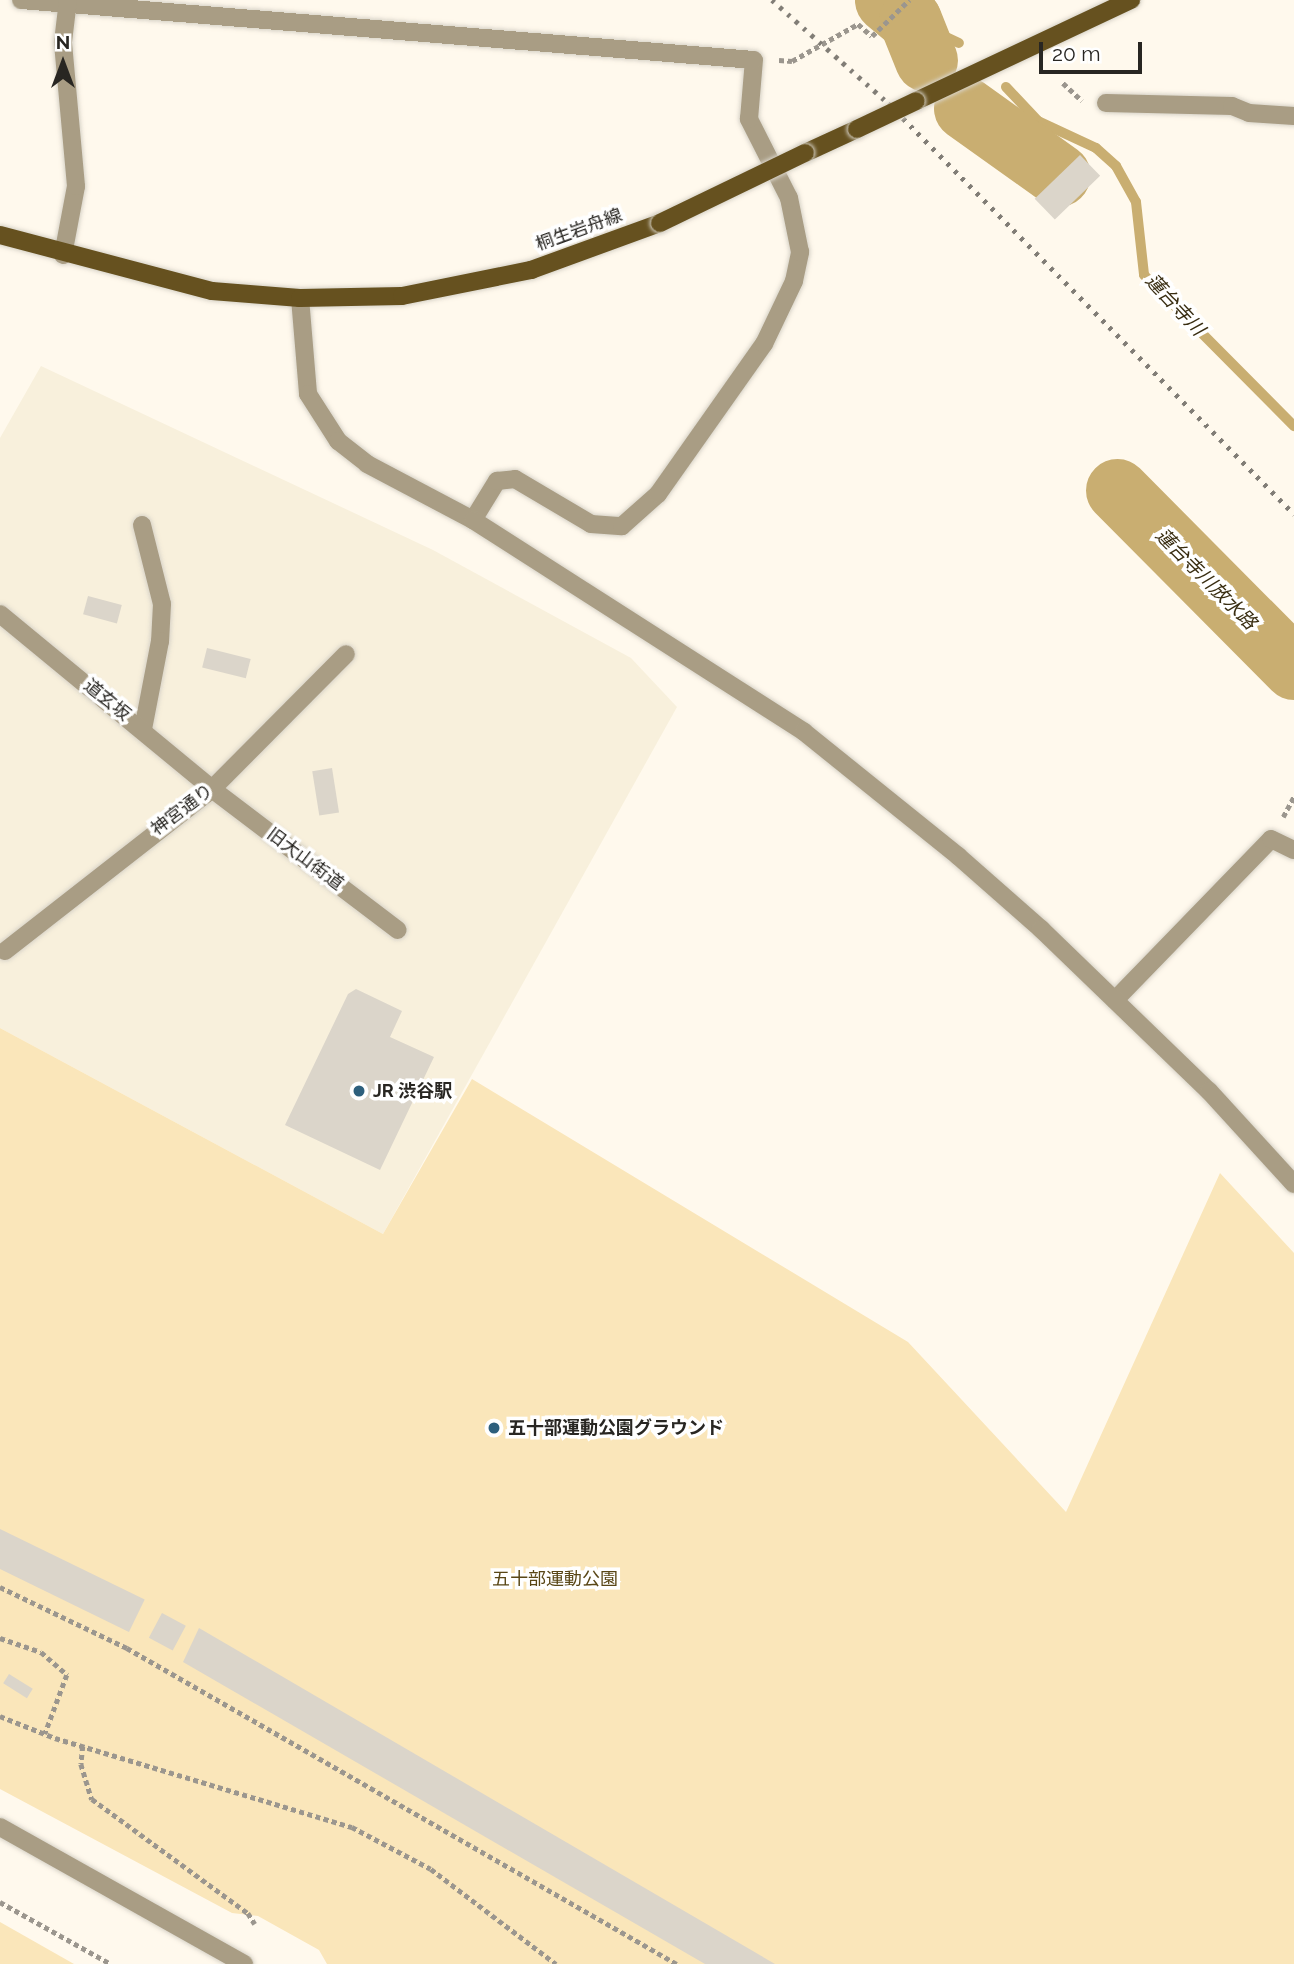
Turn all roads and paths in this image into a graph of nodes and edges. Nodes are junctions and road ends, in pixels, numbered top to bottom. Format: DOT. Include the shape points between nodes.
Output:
graph roads {
  1 [pos="21,0"];
  2 [pos="909,0"];
  3 [pos="1131,0"];
  4 [pos="68,2"];
  5 [pos="754,60"];
  6 [pos="1106,103"];
  7 [pos="1294,116"];
  8 [pos="0,235"];
  9 [pos="63,255"];
  10 [pos="300,298"];
  11 [pos="473,520"];
  12 [pos="142,525"];
  13 [pos="0,614"];
  14 [pos="345,654"];
  15 [pos="143,729"];
  16 [pos="212,789"];
  17 [pos="1294,850"];
  18 [pos="398,930"];
  19 [pos="5,951"];
  20 [pos="1115,1000"];
  21 [pos="1294,1184"];
  22 [pos="0,1587"];
  23 [pos="0,1638"];
  24 [pos="0,1716"];
  25 [pos="45,1734"];
  26 [pos="83,1746"];
  27 [pos="0,1827"];
  28 [pos="0,1902"];
  29 [pos="255,1924"];
  30 [pos="111,1964"];
  31 [pos="244,1964"];
  32 [pos="556,1964"];
  33 [pos="677,1964"];
  1 -- 4 [label="street"];
  2 -- 5 [label="path" via="872,36 858,24 792,61"];
  3 -- 10 [label="main road, 桐生岩舟線, bridge" via="660,223 531,270 402,296"];
  4 -- 5 [label="street"];
  4 -- 9 [label="street" via="63,42 76,186"];
  5 -- 11 [label="street" via="749,120 789,198 800,252 794,281 764,344 658,494 622,526 591,524 515,479 497,481"];
  6 -- 7 [label="street" via="1232,106 1249,113"];
  8 -- 9 [label="main road, 桐生岩舟線"];
  9 -- 10 [label="main road, 桐生岩舟線" via="212,291"];
  10 -- 11 [label="street" via="308,394 338,441 368,464"];
  11 -- 20 [label="street" via="803,732 958,856"];
  12 -- 15 [label="street" via="162,604 160,641"];
  13 -- 15 [label="street, 道玄坂"];
  14 -- 16 [label="street, 神宮通り"];
  15 -- 16 [label="street, 道玄坂"];
  16 -- 18 [label="street, 旧大山街道"];
  16 -- 19 [label="street, 神宮通り"];
  17 -- 20 [label="street" via="1271,839"];
  20 -- 21 [label="street" via="1209,1091"];
  22 -- 33 [label="path" via="127,1648"];
  23 -- 25 [label="path" via="41,1652 67,1675"];
  24 -- 25 [label="path"];
  25 -- 26 [label="path"];
  26 -- 29 [label="path" via="80,1764 92,1799 248,1913"];
  26 -- 32 [label="path" via="320,1815 362,1832 431,1869"];
  27 -- 31 [label="street"];
  28 -- 30 [label="path"];
}
